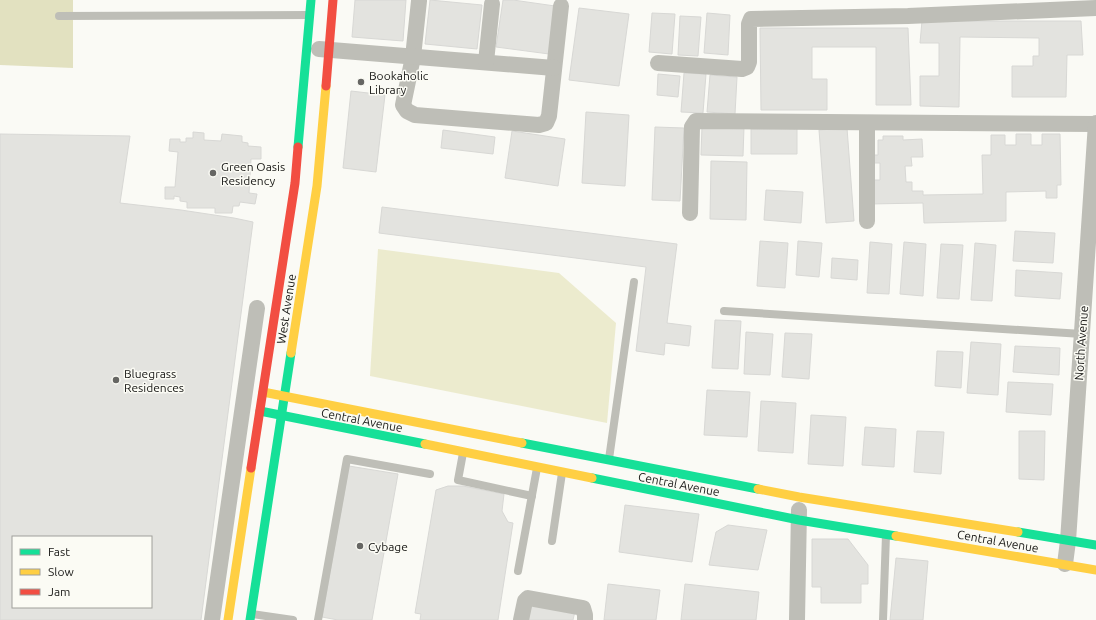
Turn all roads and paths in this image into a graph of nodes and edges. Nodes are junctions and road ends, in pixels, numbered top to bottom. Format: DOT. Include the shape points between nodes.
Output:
graph roads {
  1 [pos="311,0"];
  2 [pos="333,0"];
  3 [pos="419,1"];
  4 [pos="492,4"];
  5 [pos="561,6"];
  6 [pos="1096,8"];
  7 [pos="310,15"];
  8 [pos="59,16"];
  9 [pos="307,48"];
  10 [pos="329,49"];
  11 [pos="413,57"];
  12 [pos="486,62"];
  13 [pos="658,63"];
  14 [pos="554,68"];
  15 [pos="867,123"];
  16 [pos="1096,123"];
  17 [pos="1093,202"];
  18 [pos="690,213"];
  19 [pos="867,221"];
  20 [pos="634,282"];
  21 [pos="257,308"];
  22 [pos="724,311"];
  23 [pos="1082,334"];
  24 [pos="263,392"];
  25 [pos="285,396"];
  26 [pos="260,412"];
  27 [pos="282,416"];
  28 [pos="236,451"];
  29 [pos="463,452"];
  30 [pos="254,454"];
  31 [pos="537,467"];
  32 [pos="607,470"];
  33 [pos="562,473"];
  34 [pos="430,474"];
  35 [pos="532,496"];
  36 [pos="799,497"];
  37 [pos="799,520"];
  38 [pos="886,534"];
  39 [pos="552,541"];
  40 [pos="1068,541"];
  41 [pos="1096,545"];
  42 [pos="1065,564"];
  43 [pos="1096,570"];
  44 [pos="518,571"];
  45 [pos="251,617"];
  46 [pos="212,620"];
  47 [pos="228,620"];
  48 [pos="293,620"];
  49 [pos="318,620"];
  50 [pos="521,620"];
  51 [pos="585,620"];
  52 [pos="796,620"];
  53 [pos="883,620"];
  1 -- 7 [label="street, West Avenue"];
  2 -- 10 [label="street, West Avenue"];
  3 -- 11 [label="street"];
  4 -- 12 [label="street"];
  5 -- 14 [label="street"];
  6 -- 13 [label="street" via="908,16 751,19 747,67 742,69"];
  7 -- 8 [label="lane"];
  7 -- 9 [label="street, West Avenue"];
  9 -- 10 [label="street"];
  9 -- 24 [label="street, West Avenue" via="295,183"];
  10 -- 11 [label="street"];
  10 -- 25 [label="street, West Avenue" via="317,186"];
  11 -- 12 [label="street"];
  11 -- 14 [label="street" via="403,105 407,111 415,115 539,125 546,123 549,116"];
  12 -- 14 [label="street"];
  15 -- 16 [label="street"];
  15 -- 18 [label="street" via="696,121 692,127"];
  15 -- 19 [label="street"];
  16 -- 17 [label="street, North Avenue"];
  17 -- 23 [label="street, North Avenue"];
  20 -- 32 [label="lane"];
  21 -- 28 [label="street"];
  22 -- 23 [label="lane"];
  23 -- 40 [label="street, North Avenue"];
  24 -- 25 [label="street, Central Avenue"];
  24 -- 26 [label="street, West Avenue"];
  25 -- 27 [label="street, West Avenue"];
  25 -- 32 [label="street, Central Avenue"];
  26 -- 27 [label="street, Central Avenue"];
  26 -- 30 [label="street, West Avenue"];
  27 -- 29 [label="street, Central Avenue"];
  27 -- 45 [label="street, West Avenue"];
  28 -- 30 [label="street"];
  28 -- 46 [label="street"];
  29 -- 31 [label="street, Central Avenue"];
  29 -- 35 [label="lane" via="458,480"];
  30 -- 47 [label="street, West Avenue"];
  31 -- 33 [label="street, Central Avenue"];
  31 -- 35 [label="lane"];
  32 -- 33 [label="street, Central Avenue"];
  32 -- 36 [label="street, Central Avenue"];
  32 -- 37 [label="street, Central Avenue"];
  33 -- 39 [label="lane"];
  34 -- 49 [label="lane" via="347,459"];
  35 -- 44 [label="lane"];
  36 -- 37 [label="street"];
  36 -- 40 [label="street, Central Avenue"];
  37 -- 38 [label="street, Central Avenue"];
  37 -- 52 [label="street"];
  38 -- 42 [label="street, Central Avenue"];
  38 -- 53 [label="lane"];
  40 -- 41 [label="street, Central Avenue"];
  40 -- 42 [label="street, North Avenue"];
  42 -- 43 [label="street, Central Avenue"];
  45 -- 48 [label="lane"];
  50 -- 51 [label="street" via="528,598 583,608"];
}
